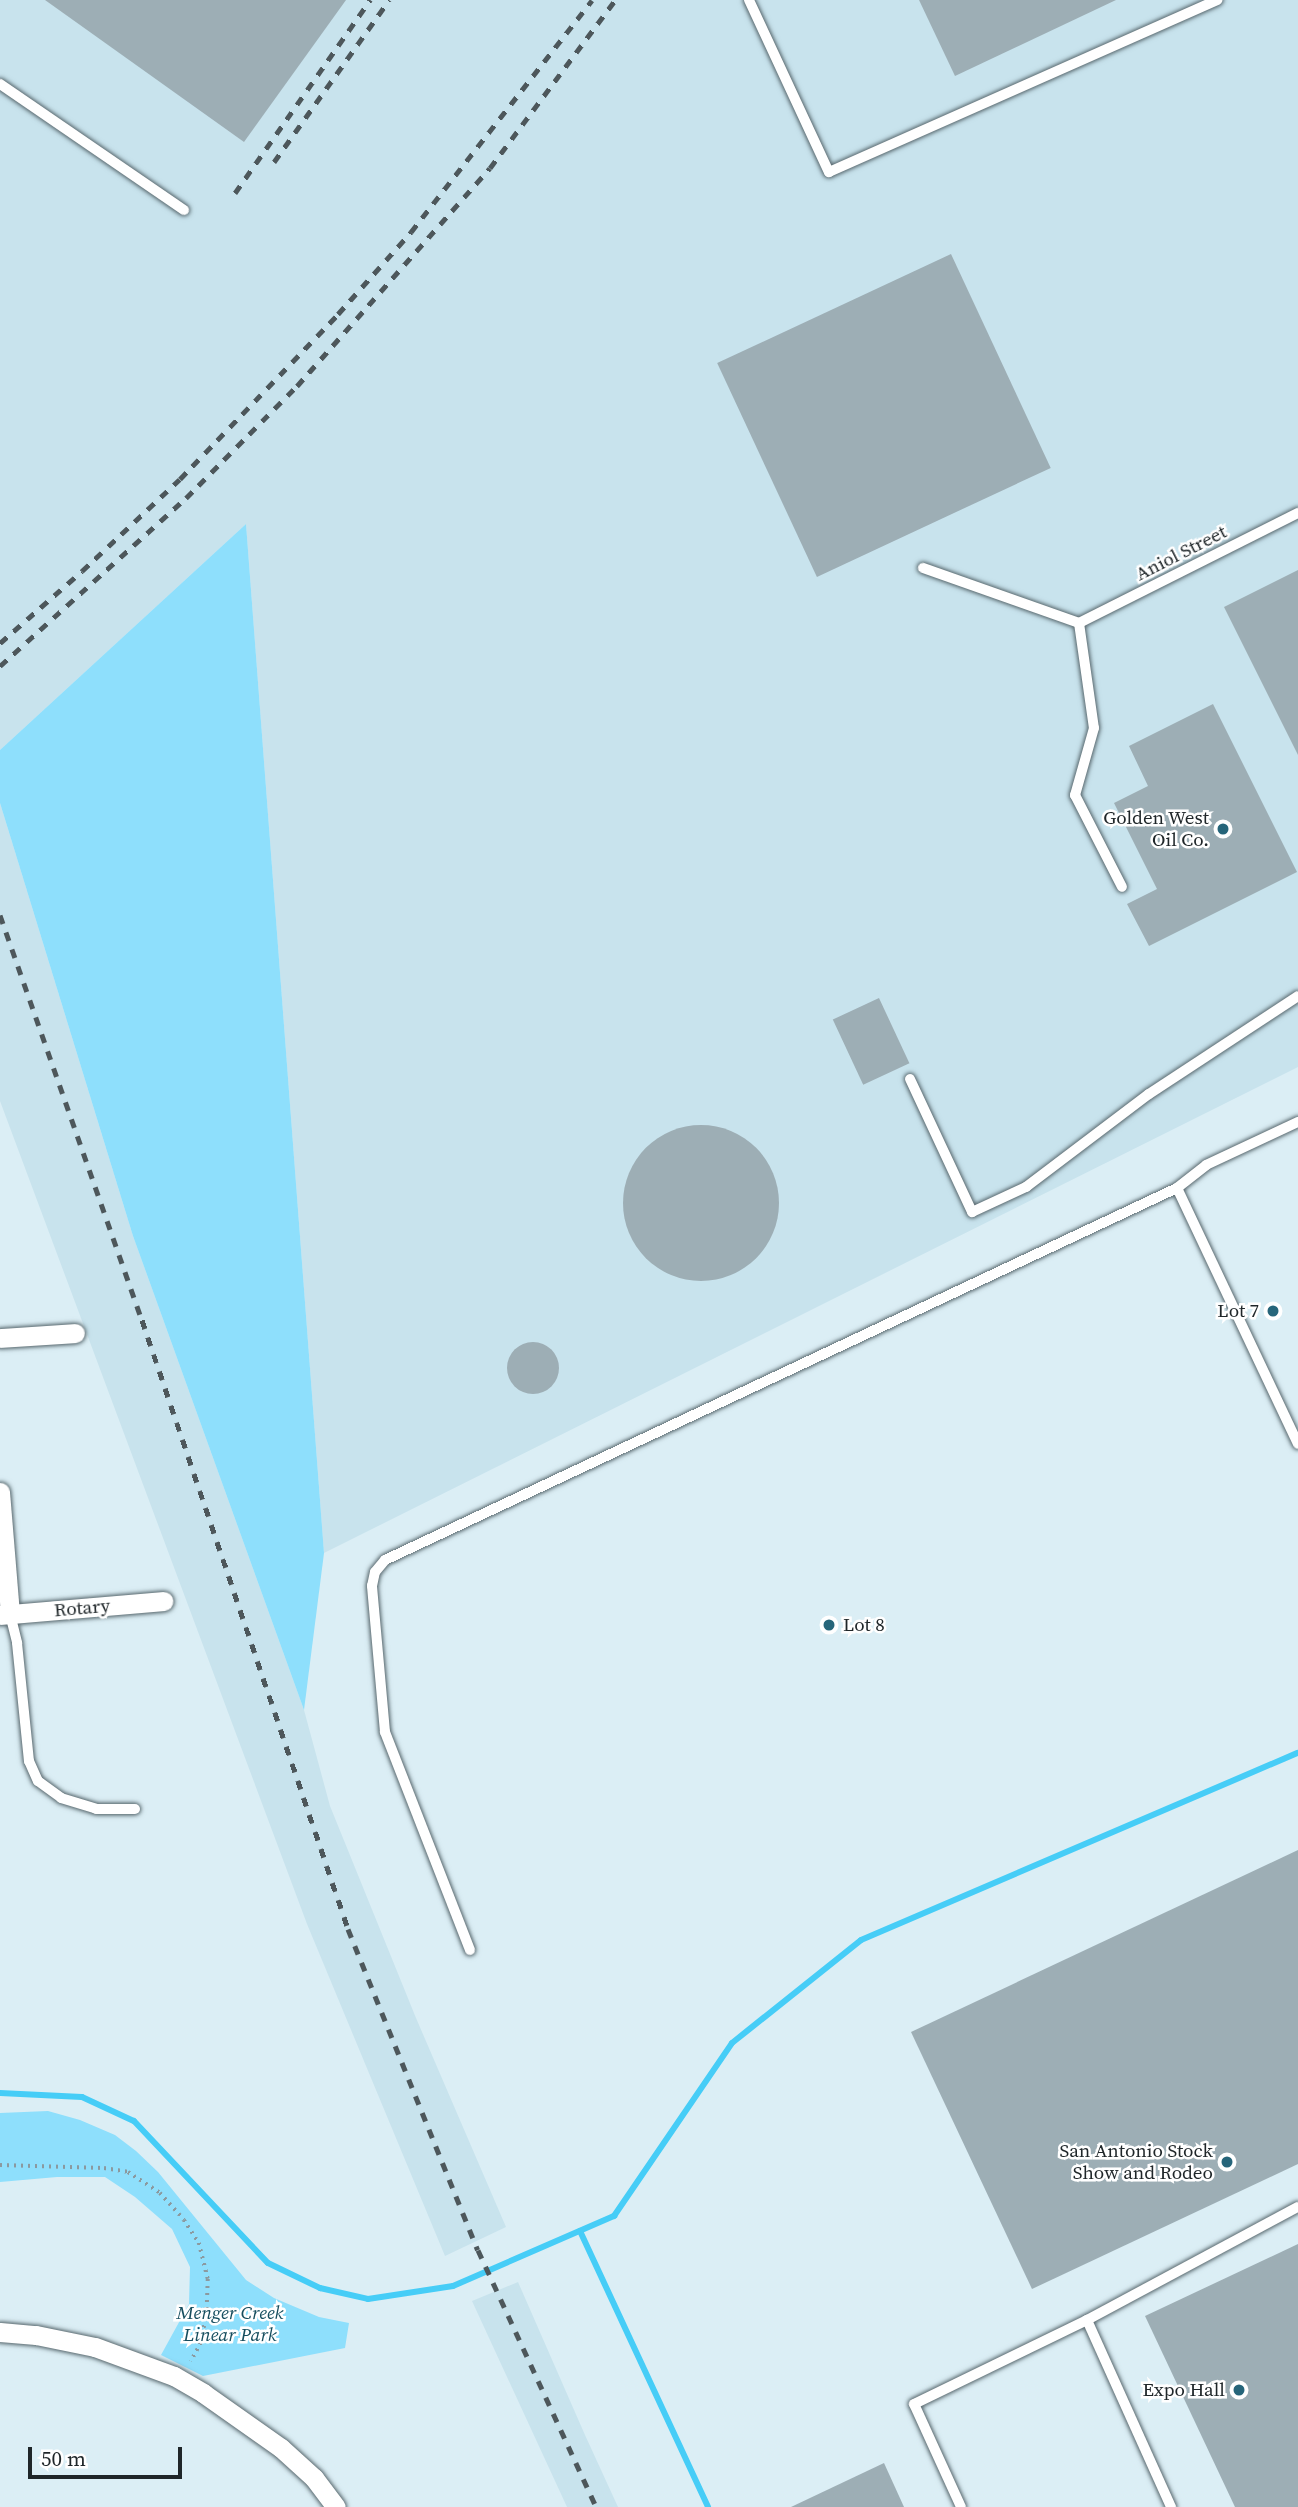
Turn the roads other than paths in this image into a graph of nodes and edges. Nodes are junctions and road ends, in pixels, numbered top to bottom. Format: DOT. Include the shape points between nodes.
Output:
graph roads {
  1 [pos="749,0"];
  2 [pos="1218,0"];
  3 [pos="0,83"];
  4 [pos="184,210"];
  5 [pos="1298,513"];
  6 [pos="923,568"];
  7 [pos="1079,623"];
  8 [pos="1122,887"];
  9 [pos="1298,996"];
  10 [pos="910,1079"];
  11 [pos="1298,1122"];
  12 [pos="1177,1188"];
  13 [pos="75,1334"];
  14 [pos="0,1338"];
  15 [pos="1298,1444"];
  16 [pos="0,1492"];
  17 [pos="163,1601"];
  18 [pos="5,1615"];
  19 [pos="135,1809"];
  20 [pos="470,1950"];
  21 [pos="1298,2207"];
  22 [pos="1087,2320"];
  23 [pos="0,2332"];
  24 [pos="336,2507"];
  25 [pos="961,2507"];
  26 [pos="1171,2507"];
  1 -- 2 [label="lane" via="829,172"];
  3 -- 4 [label="lane"];
  5 -- 7 [label="lane, Aniol Street"];
  6 -- 7 [label="lane"];
  7 -- 8 [label="lane" via="1094,729 1074,795"];
  9 -- 10 [label="lane" via="1149,1094 1026,1187 972,1212"];
  11 -- 12 [label="lane" via="1206,1165"];
  12 -- 15 [label="lane"];
  12 -- 20 [label="lane" via="385,1560 375,1572 372,1586 385,1732"];
  13 -- 14 [label="street"];
  16 -- 18 [label="street"];
  17 -- 18 [label="street, Rotary"];
  18 -- 19 [label="lane" via="17,1643 29,1761 38,1781 61,1798 96,1809"];
  21 -- 22 [label="lane"];
  22 -- 25 [label="lane" via="914,2404"];
  22 -- 26 [label="lane"];
  23 -- 24 [label="street" via="36,2334 95,2347 174,2376 281,2448 314,2478"];
}
